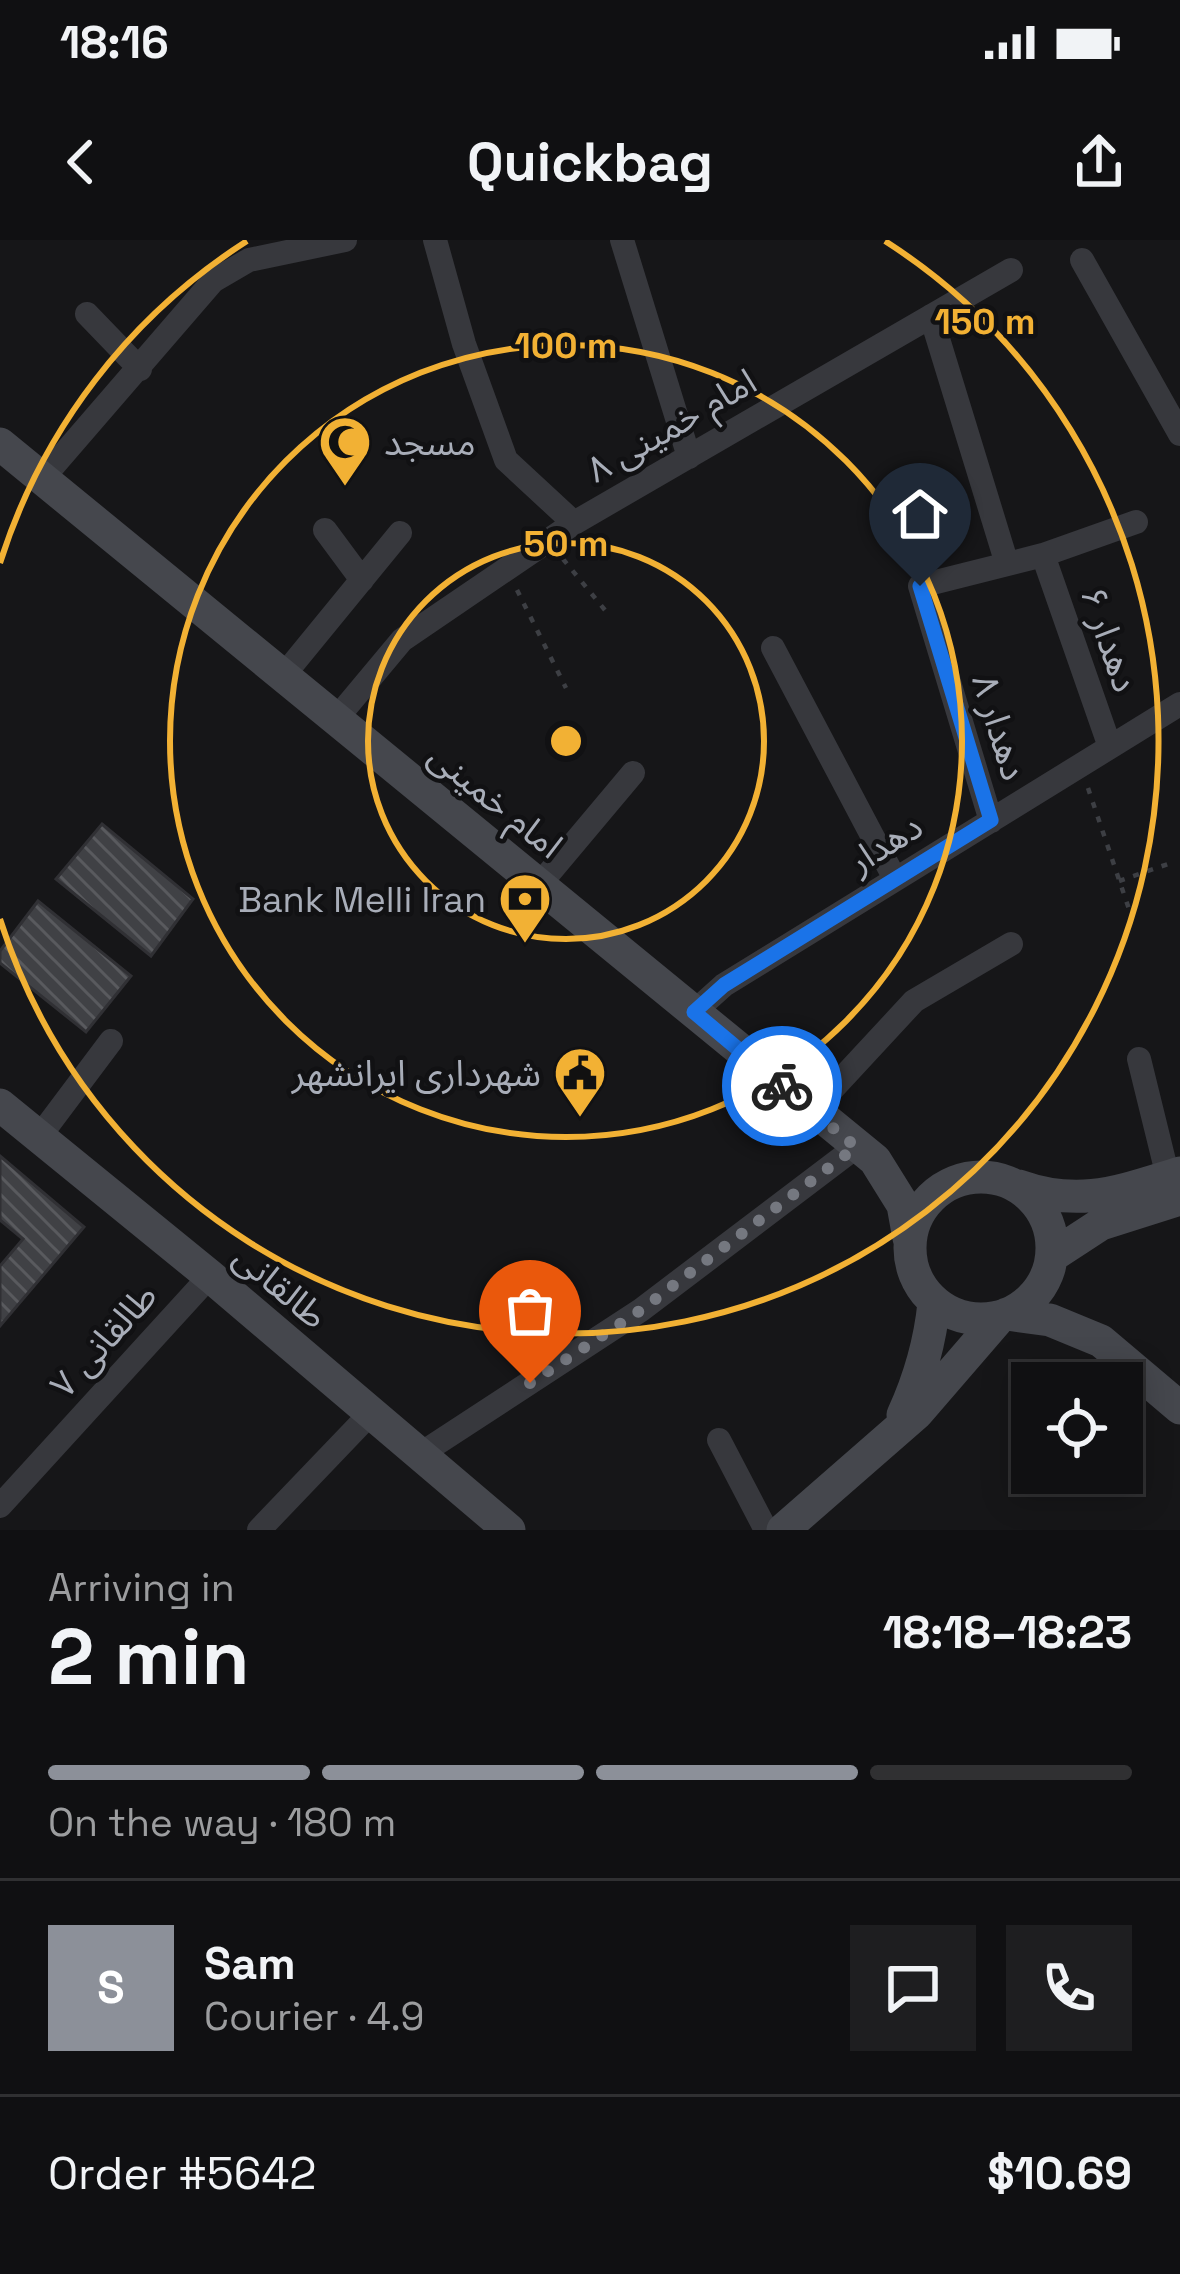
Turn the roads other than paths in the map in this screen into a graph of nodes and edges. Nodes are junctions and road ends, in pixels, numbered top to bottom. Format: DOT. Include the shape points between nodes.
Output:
graph roads {
  1 [pos="345,240"];
  2 [pos="435,240"];
  3 [pos="622,240"];
  4 [pos="1082,260"];
  5 [pos="1011,270"];
  6 [pos="87,314"];
  7 [pos="931,316"];
  8 [pos="140,369"];
  9 [pos="1180,434"];
  10 [pos="0,444"];
  11 [pos="688,457"];
  12 [pos="43,479"];
  13 [pos="1136,522"];
  14 [pos="574,523"];
  15 [pos="325,530"];
  16 [pos="400,533"];
  17 [pos="1043,555"];
  18 [pos="1007,564"];
  19 [pos="362,580"];
  20 [pos="773,648"];
  21 [pos="283,676"];
  22 [pos="1180,704"];
  23 [pos="336,719"];
  24 [pos="1110,747"];
  25 [pos="633,772"];
  26 [pos="991,820"];
  27 [pos="896,879"];
  28 [pos="539,885"];
  29 [pos="1011,944"];
  30 [pos="694,1012"];
  31 [pos="111,1041"];
  32 [pos="1139,1059"];
  33 [pos="0,1105"];
  34 [pos="812,1112"];
  35 [pos="39,1138"];
  36 [pos="865,1154"];
  37 [pos="984,1177"];
  38 [pos="1176,1183"];
  39 [pos="909,1238"];
  40 [pos="1050,1266"];
  41 [pos="210,1276"];
  42 [pos="934,1303"];
  43 [pos="1003,1316"];
  44 [pos="1101,1341"];
  45 [pos="1180,1408"];
  46 [pos="370,1414"];
  47 [pos="894,1433"];
  48 [pos="719,1440"];
  49 [pos="419,1455"];
  50 [pos="0,1506"];
  51 [pos="259,1530"];
  52 [pos="509,1530"];
  53 [pos="766,1530"];
  54 [pos="783,1530"];
  1 -- 8 [label="street" via="249,260 213,281"];
  2 -- 14 [label="street" via="506,460"];
  3 -- 11 [label="street"];
  4 -- 9 [label="street"];
  5 -- 7 [label="street, امام خمینی ۸"];
  6 -- 8 [label="street"];
  7 -- 11 [label="street, امام خمینی ۸"];
  7 -- 18 [label="street"];
  8 -- 12 [label="street"];
  10 -- 12 [label="main road, امام خمینی"];
  11 -- 14 [label="street, امام خمینی ۸"];
  12 -- 21 [label="main road, امام خمینی"];
  13 -- 17 [label="street"];
  14 -- 23 [label="street, امام خمینی ۸" via="402,640"];
  15 -- 19 [label="street"];
  16 -- 19 [label="street"];
  17 -- 18 [label="street"];
  17 -- 24 [label="street, دهدار ۶"];
  18 -- 26 [label="street, دهدار ۸" via="920,586"];
  19 -- 21 [label="street"];
  20 -- 27 [label="street"];
  21 -- 23 [label="main road, امام خمینی"];
  22 -- 24 [label="street, دهدار"];
  23 -- 28 [label="main road, امام خمینی"];
  24 -- 26 [label="street, دهدار"];
  25 -- 28 [label="street"];
  26 -- 27 [label="street, دهدار"];
  27 -- 30 [label="street, دهدار" via="724,985"];
  28 -- 30 [label="main road, امام خمینی"];
  29 -- 34 [label="street" via="914,1001"];
  30 -- 34 [label="main road, امام خمینی"];
  31 -- 35 [label="street"];
  32 -- 38 [label="street"];
  33 -- 35 [label="main road, طالقانی"];
  34 -- 36 [label="main road, امام خمینی"];
  35 -- 41 [label="main road, طالقانی"];
  36 -- 37 [label="main road" via="912,1170"];
  36 -- 39 [label="main road, امام خمینی" via="903,1205"];
  36 -- 49 [label="street"];
  37 -- 38 [label="main road" via="1052,1198"];
  37 -- 39 [label="main road" via="930,1196"];
  37 -- 40 [label="main road" via="1032,1198 1051,1235"];
  38 -- 40 [label="main road" via="1101,1224"];
  39 -- 42 [label="main road, امام خمینی" via="914,1274"];
  40 -- 43 [label="main road" via="1036,1295"];
  40 -- 44 [label="main road" via="1067,1310"];
  41 -- 46 [label="main road, طالقانی"];
  41 -- 50 [label="street, طالقانی ۷"];
  42 -- 43 [label="main road" via="976,1320"];
  42 -- 47 [label="main road" via="918,1381"];
  43 -- 44 [label="main road" via="1069,1326"];
  43 -- 47 [label="main road"];
  44 -- 45 [label="main road"];
  46 -- 49 [label="main road, طالقانی"];
  46 -- 51 [label="street"];
  47 -- 54 [label="main road"];
  48 -- 53 [label="street"];
  49 -- 52 [label="main road, طالقانی"];
}
